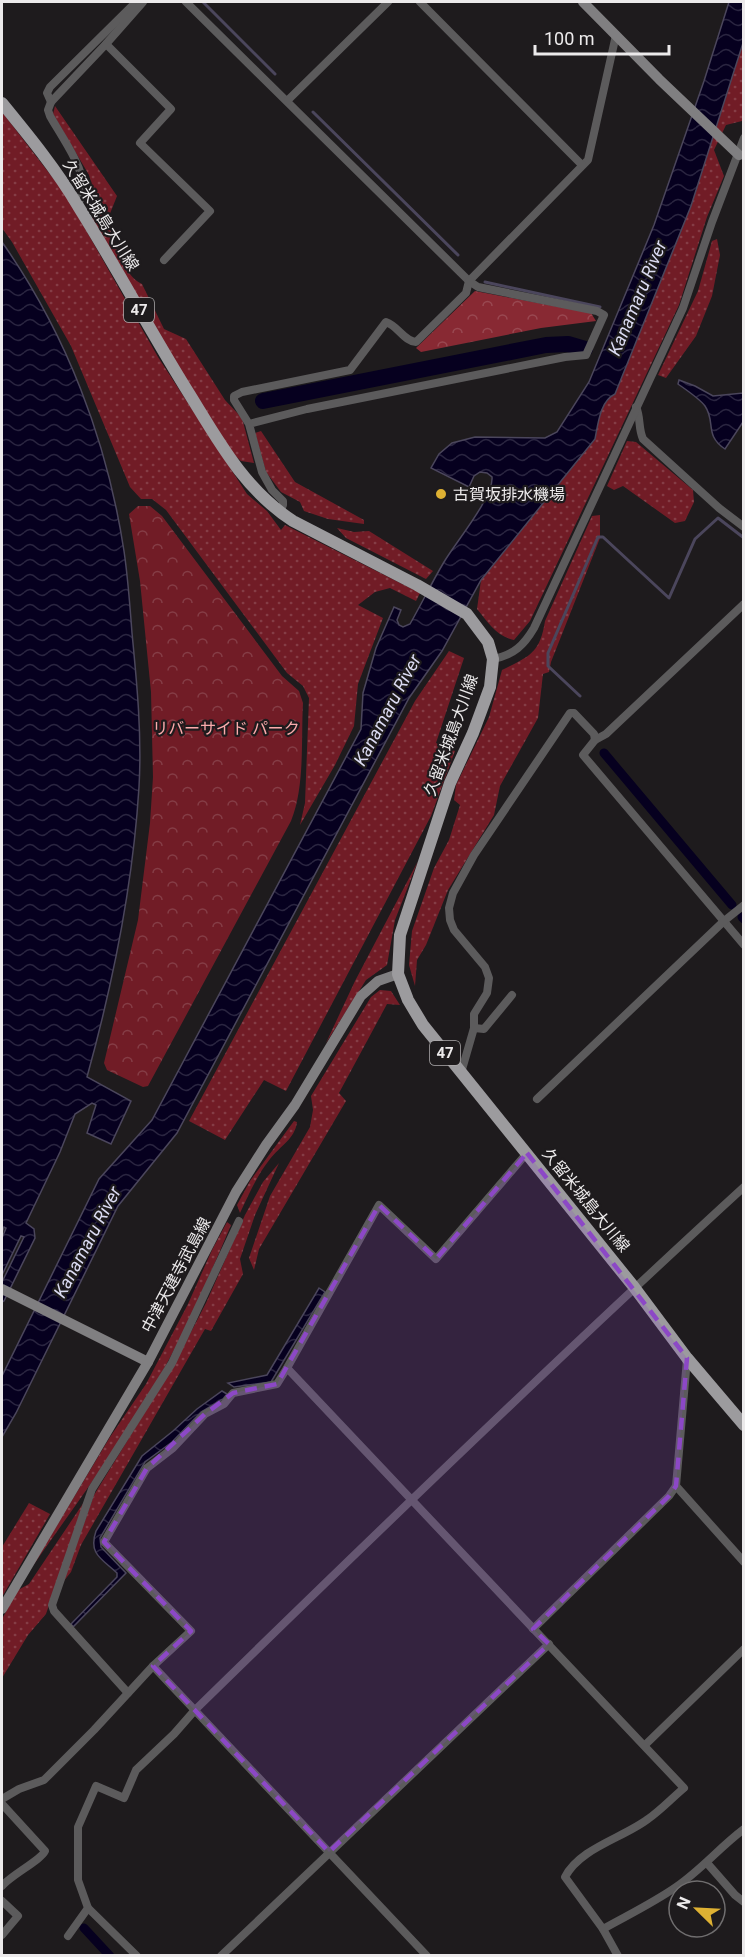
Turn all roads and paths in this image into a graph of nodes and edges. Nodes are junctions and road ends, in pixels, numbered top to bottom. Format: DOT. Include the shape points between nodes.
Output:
graph roads {
  1 [pos="136,2"];
  2 [pos="143,2"];
  3 [pos="186,2"];
  4 [pos="388,2"];
  5 [pos="420,2"];
  6 [pos="583,2"];
  7 [pos="616,35"];
  8 [pos="106,44"];
  9 [pos="288,100"];
  10 [pos="51,102"];
  11 [pos="2,103"];
  12 [pos="744,138"];
  13 [pos="738,155"];
  14 [pos="582,165"];
  15 [pos="78,205"];
  16 [pos="164,260"];
  17 [pos="470,281"];
  18 [pos="636,407"];
  19 [pos="249,424"];
  20 [pos="280,512"];
  21 [pos="744,527"];
  22 [pos="744,604"];
  23 [pos="493,659"];
  24 [pos="595,740"];
  25 [pos="744,905"];
  26 [pos="724,921"];
  27 [pos="744,945"];
  28 [pos="398,974"];
  29 [pos="512,995"];
  30 [pos="474,1028"];
  31 [pos="461,1073"];
  32 [pos="537,1099"];
  33 [pos="527,1154"];
  34 [pos="744,1187"];
  35 [pos="239,1221"];
  36 [pos="634,1287"];
  37 [pos="2,1289"];
  38 [pos="687,1358"];
  39 [pos="144,1360"];
  40 [pos="287,1368"];
  41 [pos="744,1425"];
  42 [pos="676,1486"];
  43 [pos="410,1499"];
  44 [pos="744,1562"];
  45 [pos="2,1609"];
  46 [pos="533,1629"];
  47 [pos="549,1644"];
  48 [pos="744,1649"];
  49 [pos="153,1666"];
  50 [pos="128,1692"];
  51 [pos="195,1710"];
  52 [pos="645,1745"];
  53 [pos="2,1799"];
  54 [pos="2,1804"];
  55 [pos="744,1828"];
  56 [pos="329,1852"];
  57 [pos="706,1863"];
  58 [pos="2,1886"];
  59 [pos="2,1901"];
  60 [pos="744,1902"];
  61 [pos="88,1908"];
  62 [pos="603,1929"];
  63 [pos="2,1935"];
  64 [pos="68,1936"];
  65 [pos="137,1956"];
  66 [pos="221,1956"];
  67 [pos="427,1956"];
  68 [pos="618,1956"];
  1 -- 10 [label="street" via="50,87 47,93"];
  2 -- 8 [label="street"];
  3 -- 9 [label="street"];
  4 -- 9 [label="street"];
  5 -- 14 [label="street"];
  6 -- 7 [label="main road"];
  7 -- 13 [label="main road"];
  7 -- 14 [label="street" via="588,160"];
  8 -- 10 [label="street"];
  8 -- 16 [label="street" via="171,109 141,143 210,211"];
  9 -- 17 [label="street"];
  10 -- 15 [label="street" via="50,116 83,184"];
  11 -- 15 [label="main road, 久留米城島大川線 / 47"];
  12 -- 13 [label="street"];
  13 -- 18 [label="street" via="682,308"];
  14 -- 17 [label="street"];
  15 -- 20 [label="main road, 久留米城島大川線 / 47" via="226,454 255,490"];
  17 -- 19 [label="street" via="466,293 416,342 386,322 350,370 234,396"];
  17 -- 19 [label="street" via="478,287 604,315 586,356 319,406"];
  18 -- 21 [label="street" via="643,439"];
  18 -- 23 [label="street" via="534,628 516,651"];
  19 -- 20 [label="street" via="262,472 283,501"];
  20 -- 23 [label="main road, 久留米城島大川線 / 47" via="467,614 488,642"];
  22 -- 24 [label="street" via="606,735"];
  23 -- 28 [label="main road, 久留米城島大川線 / 47" via="490,687 450,783 399,935"];
  24 -- 26 [label="street" via="583,754"];
  24 -- 30 [label="street" via="574,712 570,713 474,855 453,893 449,908 454,930 485,967 489,978 487,993 474,1014"];
  25 -- 26 [label="street"];
  26 -- 27 [label="street"];
  26 -- 32 [label="street"];
  28 -- 31 [label="main road, 久留米城島大川線 / 47" via="423,1025"];
  28 -- 39 [label="main road, 中津天建寺武島線" via="378,981 361,996 236,1192"];
  29 -- 30 [label="street" via="484,1029"];
  30 -- 31 [label="street"];
  31 -- 33 [label="main road, 久留米城島大川線 / 47"];
  33 -- 36 [label="main road, 久留米城島大川線 / 47"];
  33 -- 40 [label="street" via="436,1259 379,1204"];
  34 -- 36 [label="street"];
  35 -- 50 [label="street" via="172,1363 92,1489 52,1605"];
  36 -- 38 [label="main road, 久留米城島大川線 / 47"];
  36 -- 43 [label="street"];
  37 -- 39 [label="main road"];
  38 -- 41 [label="main road, 久留米城島大川線 / 47"];
  38 -- 42 [label="street"];
  39 -- 45 [label="main road, 中津天建寺武島線"];
  40 -- 43 [label="street"];
  40 -- 49 [label="street" via="276,1384 233,1393 147,1468 104,1542 191,1631"];
  42 -- 44 [label="street"];
  42 -- 46 [label="street"];
  43 -- 46 [label="street"];
  43 -- 51 [label="street"];
  46 -- 47 [label="street"];
  47 -- 52 [label="street"];
  47 -- 56 [label="street"];
  48 -- 52 [label="street"];
  49 -- 50 [label="street"];
  49 -- 51 [label="street"];
  50 -- 53 [label="street" via="44,1780"];
  51 -- 56 [label="street"];
  51 -- 61 [label="street" via="136,1770 124,1798 96,1786 78,1827 78,1880"];
  52 -- 62 [label="street" via="684,1788 649,1818 570,1867 565,1877"];
  54 -- 58 [label="street" via="45,1851"];
  55 -- 57 [label="street"];
  56 -- 66 [label="street"];
  56 -- 67 [label="street"];
  57 -- 60 [label="street"];
  57 -- 62 [label="street" via="677,1886"];
  59 -- 63 [label="street" via="18,1916"];
  61 -- 64 [label="street"];
  61 -- 65 [label="street"];
  62 -- 68 [label="street"];
}
